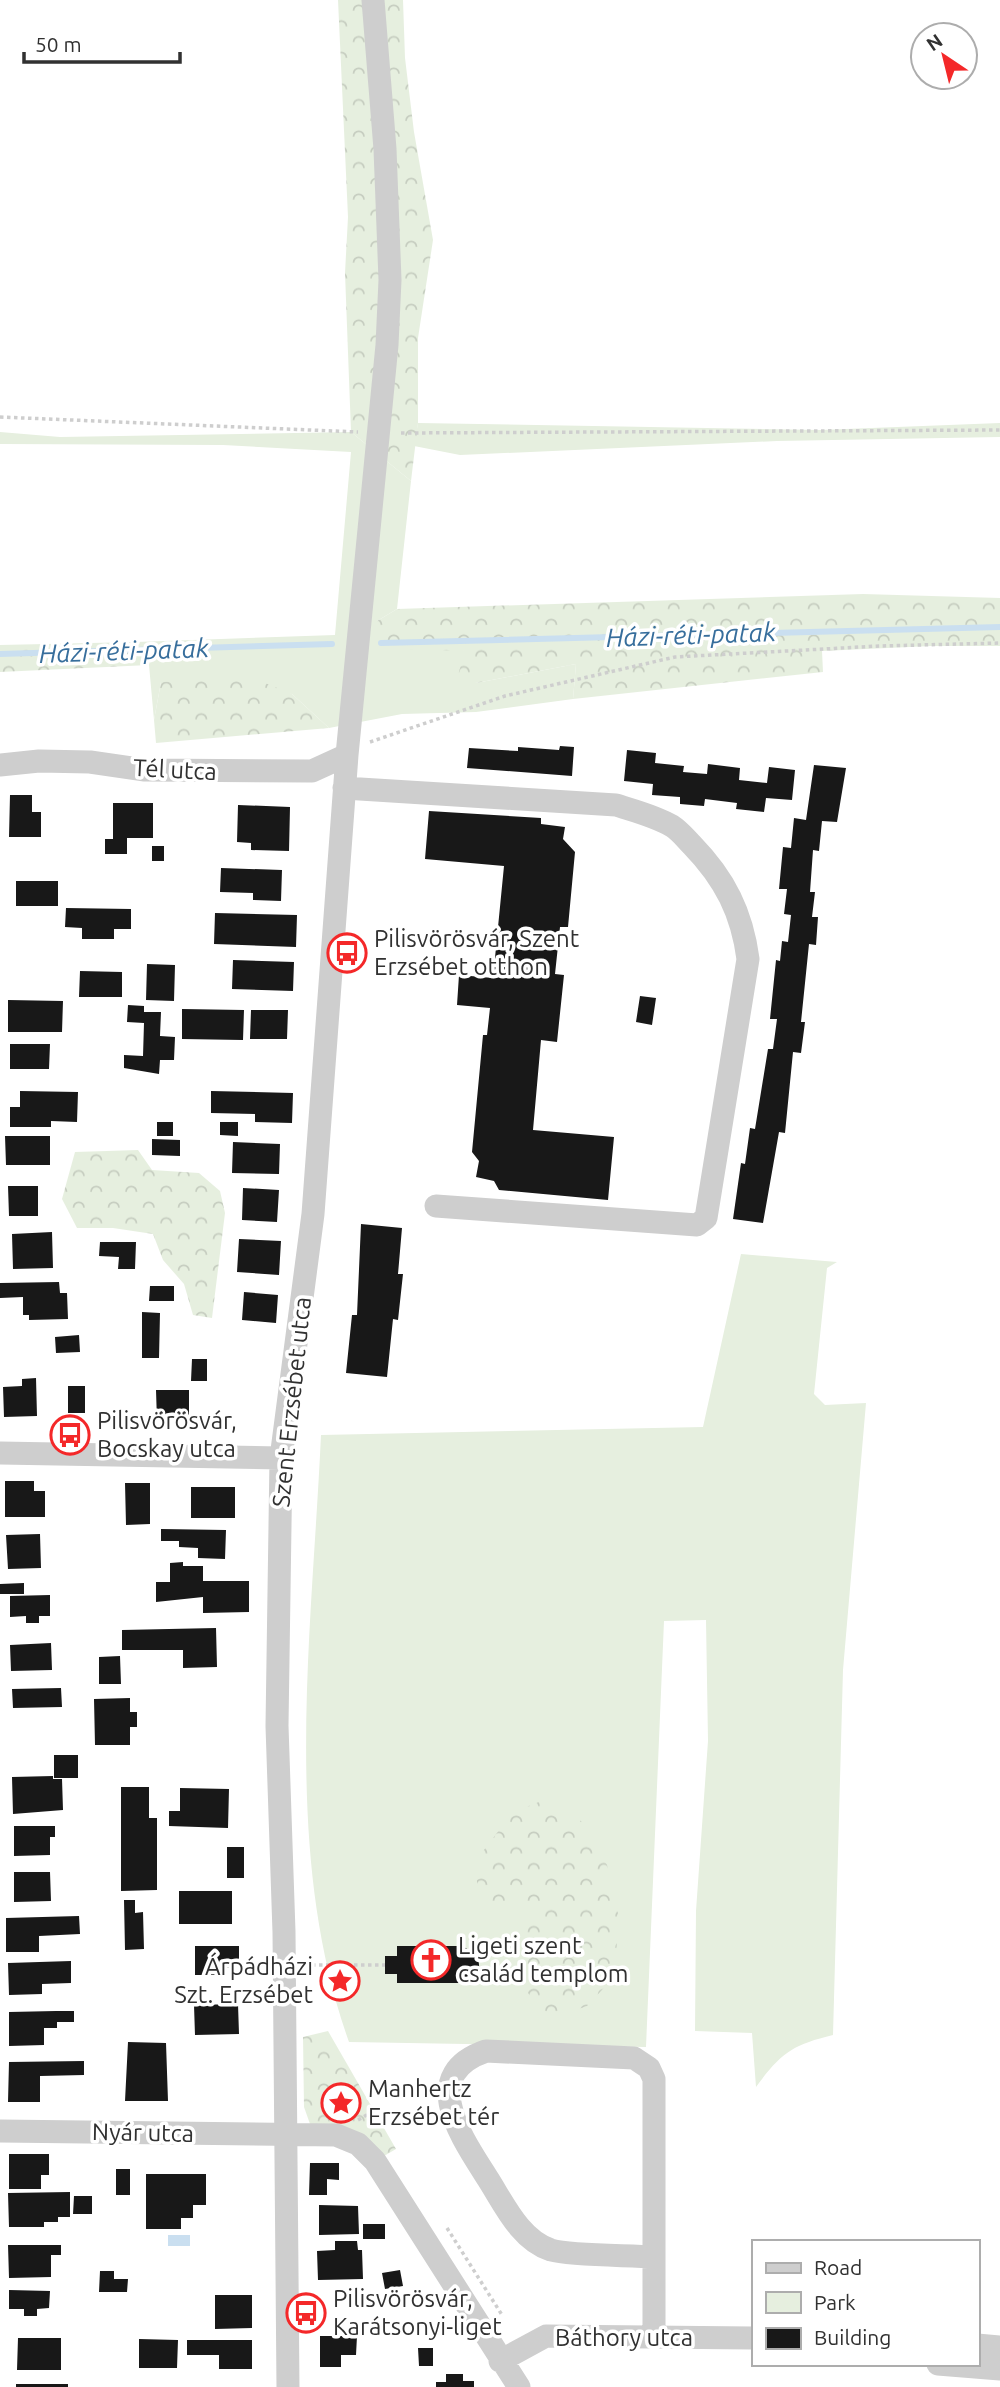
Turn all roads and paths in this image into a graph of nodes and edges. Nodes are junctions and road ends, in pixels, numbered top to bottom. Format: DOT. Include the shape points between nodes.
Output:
graph roads {
  1 [pos="373,0"];
  2 [pos="0,417"];
  3 [pos="1000,430"];
  4 [pos="381,433"];
  5 [pos="1000,643"];
  6 [pos="347,755"];
  7 [pos="0,765"];
  8 [pos="344,788"];
  9 [pos="436,1206"];
  10 [pos="0,1454"];
  11 [pos="281,1458"];
  12 [pos="296,1965"];
  13 [pos="385,1965"];
  14 [pos="0,2132"];
  15 [pos="287,2134"];
  16 [pos="447,2228"];
  17 [pos="654,2257"];
  18 [pos="654,2337"];
  19 [pos="752,2338"];
  20 [pos="979,2346"];
  21 [pos="1000,2347"];
  22 [pos="522,2348"];
  23 [pos="500,2361"];
  24 [pos="963,2366"];
  25 [pos="1000,2369"];
  26 [pos="288,2387"];
  27 [pos="519,2387"];
  1 -- 4 [label="street, Szent Erzsébet utca" via="390,280"];
  2 -- 4 [label="path"];
  3 -- 4 [label="path"];
  4 -- 6 [label="street, Szent Erzsébet utca"];
  5 -- 6 [label="path" via="676,657 505,696 377,737"];
  6 -- 7 [label="street, Tél utca" via="312,771 145,770 39,761"];
  6 -- 8 [label="street, Szent Erzsébet utca"];
  8 -- 9 [label="street" via="616,805 642,813 674,827 708,861 731,895 744,929 748,959 706,1218 697,1225"];
  8 -- 11 [label="street, Szent Erzsébet utca" via="313,1214"];
  10 -- 11 [label="street"];
  11 -- 15 [label="street, Szent Erzsébet utca" via="277,1726"];
  12 -- 13 [label="path"];
  14 -- 15 [label="street, Nyár utca"];
  15 -- 23 [label="street" via="336,2135 358,2144 375,2161"];
  15 -- 26 [label="street, Szent Erzsébet utca"];
  16 -- 22 [label="path"];
  17 -- 17 [label="street" via="654,2079 649,2068 634,2058 486,2051 469,2057 451,2086 451,2116 520,2228 551,2250"];
  17 -- 18 [label="street"];
  18 -- 19 [label="street, Báthory utca"];
  18 -- 22 [label="street, Báthory utca" via="546,2336"];
  20 -- 21 [label="street"];
  22 -- 23 [label="street, Báthory utca"];
  23 -- 27 [label="street"];
  24 -- 25 [label="street"];
}
